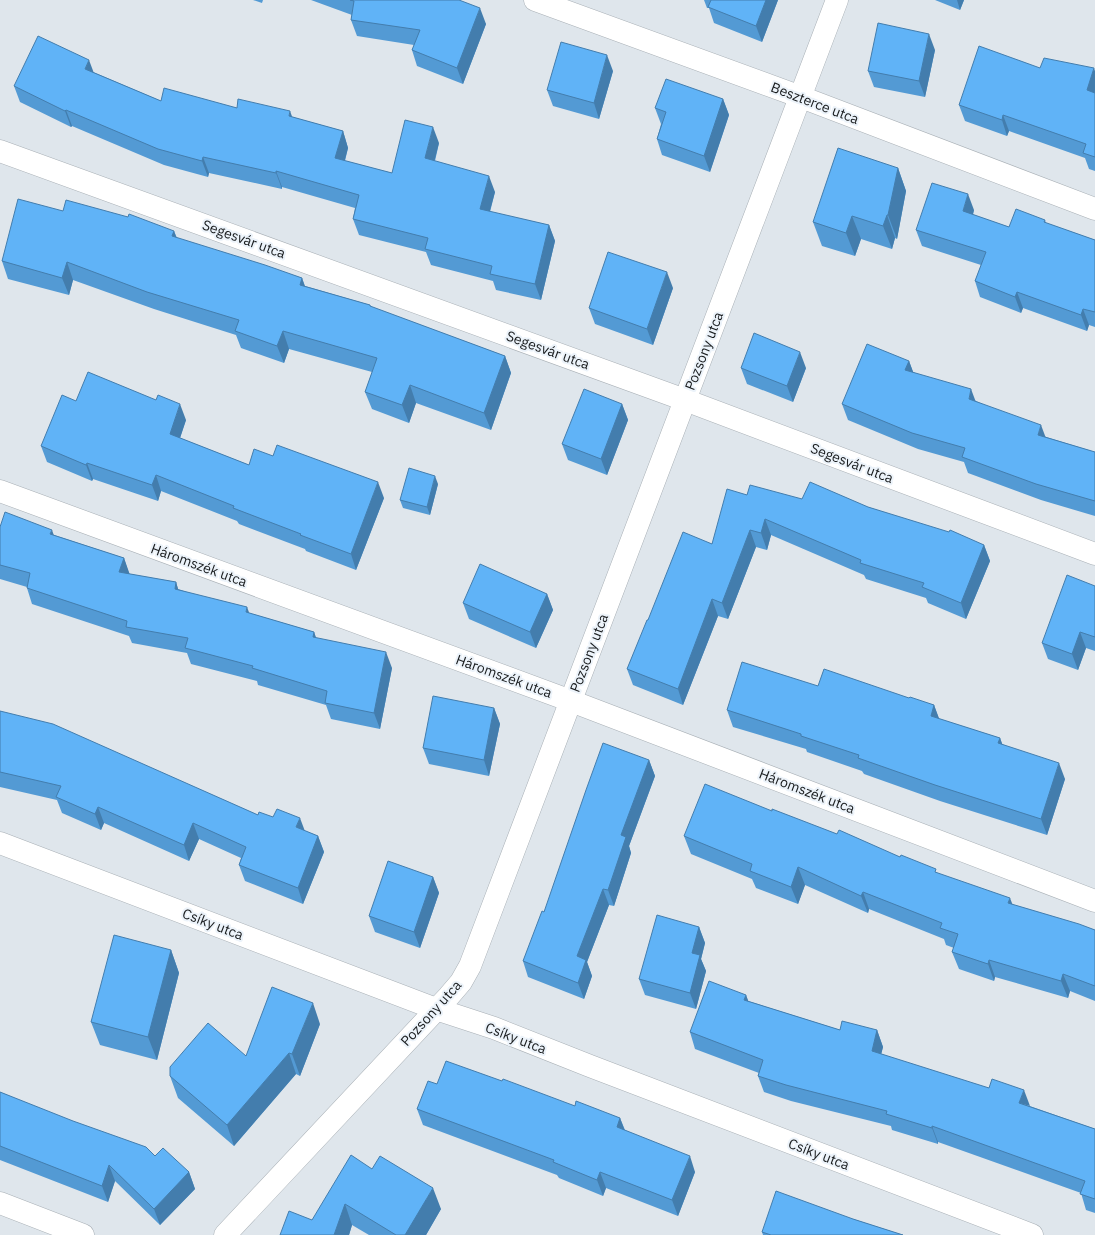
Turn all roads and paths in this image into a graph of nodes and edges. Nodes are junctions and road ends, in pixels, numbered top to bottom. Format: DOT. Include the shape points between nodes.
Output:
graph roads {
  1 [pos="535,0"];
  2 [pos="837,0"];
  3 [pos="801,97"];
  4 [pos="0,151"];
  5 [pos="1095,209"];
  6 [pos="685,400"];
  7 [pos="0,491"];
  8 [pos="1095,554"];
  9 [pos="571,701"];
  10 [pos="0,843"];
  11 [pos="1095,901"];
  12 [pos="436,1009"];
  13 [pos="0,1203"];
  14 [pos="83,1235"];
  15 [pos="225,1235"];
  16 [pos="1032,1235"];
  1 -- 3 [label="street, Beszterce utca"];
  2 -- 3 [label="street, Pozsony utca"];
  3 -- 5 [label="street, Beszterce utca"];
  3 -- 6 [label="street, Pozsony utca"];
  4 -- 6 [label="street, Segesvár utca"];
  6 -- 8 [label="street, Segesvár utca"];
  6 -- 9 [label="street, Pozsony utca"];
  7 -- 9 [label="street, Háromszék utca"];
  9 -- 11 [label="street, Háromszék utca"];
  9 -- 12 [label="street, Pozsony utca" via="470,966 461,982"];
  10 -- 12 [label="street, Csíky utca"];
  12 -- 15 [label="street, Pozsony utca"];
  12 -- 16 [label="street, Csíky utca" via="494,1028"];
  13 -- 14 [label="street"];
}
